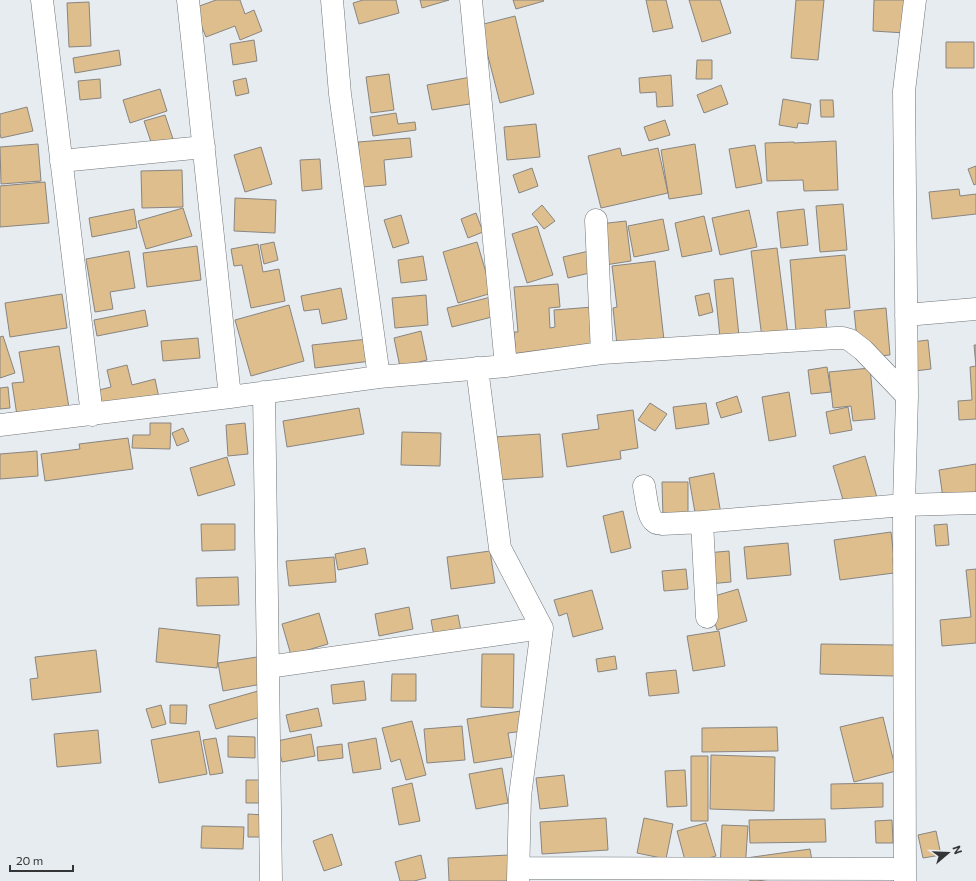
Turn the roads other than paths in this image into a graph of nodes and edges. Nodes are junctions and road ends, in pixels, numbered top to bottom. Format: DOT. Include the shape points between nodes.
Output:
graph roads {
  1 [pos="42,0"];
  2 [pos="188,0"];
  3 [pos="332,0"];
  4 [pos="471,0"];
  5 [pos="915,0"];
  6 [pos="204,147"];
  7 [pos="61,161"];
  8 [pos="596,220"];
  9 [pos="976,309"];
  10 [pos="906,315"];
  11 [pos="602,353"];
  12 [pos="506,366"];
  13 [pos="477,368"];
  14 [pos="379,377"];
  15 [pos="264,392"];
  16 [pos="907,396"];
  17 [pos="230,397"];
  18 [pos="92,415"];
  19 [pos="0,425"];
  20 [pos="644,486"];
  21 [pos="976,503"];
  22 [pos="904,505"];
  23 [pos="702,522"];
  24 [pos="707,617"];
  25 [pos="542,628"];
  26 [pos="268,667"];
  27 [pos="518,874"];
  28 [pos="905,875"];
  29 [pos="271,881"];
  1 -- 7 [label="street"];
  2 -- 6 [label="street"];
  3 -- 14 [label="street" via="340,94"];
  4 -- 12 [label="street"];
  5 -- 10 [label="street" via="904,91"];
  6 -- 7 [label="street"];
  6 -- 17 [label="street"];
  7 -- 18 [label="street"];
  8 -- 11 [label="street"];
  9 -- 10 [label="street"];
  10 -- 16 [label="street"];
  11 -- 12 [label="street"];
  11 -- 16 [label="street" via="843,338 863,350"];
  12 -- 13 [label="street"];
  13 -- 14 [label="street"];
  13 -- 25 [label="street" via="500,548"];
  14 -- 15 [label="street"];
  15 -- 17 [label="street"];
  15 -- 26 [label="street"];
  16 -- 22 [label="street"];
  17 -- 18 [label="street"];
  18 -- 19 [label="street"];
  20 -- 23 [label="street" via="648,509 655,522"];
  21 -- 22 [label="street"];
  22 -- 23 [label="street"];
  22 -- 28 [label="street"];
  23 -- 24 [label="street"];
  25 -- 26 [label="street"];
  25 -- 27 [label="street" via="520,796"];
  26 -- 29 [label="street"];
  27 -- 28 [label="street"];
}
